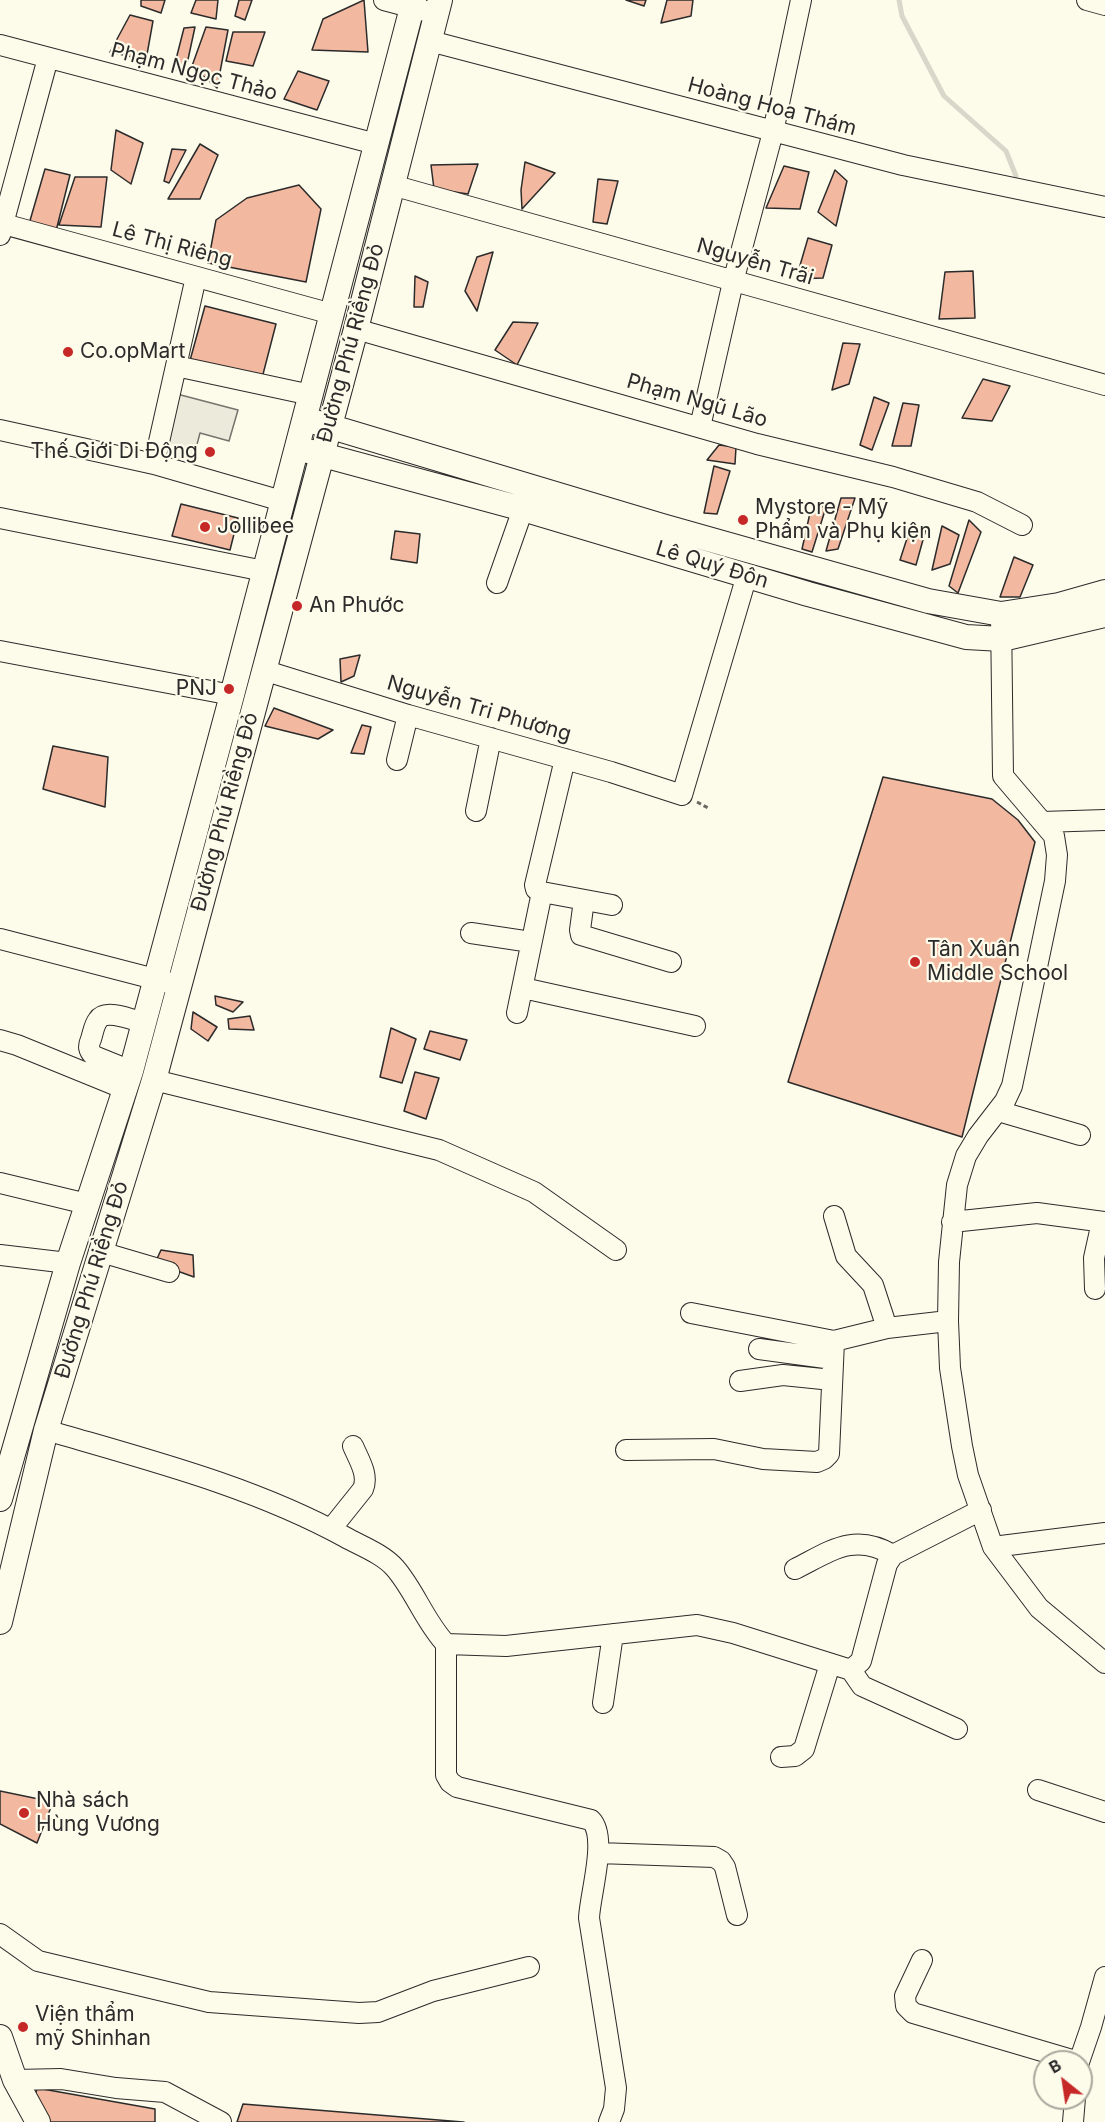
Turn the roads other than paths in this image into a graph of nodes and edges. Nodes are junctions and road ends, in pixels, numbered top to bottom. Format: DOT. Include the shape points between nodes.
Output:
graph roads {
  1 [pos="384,0"];
  2 [pos="801,0"];
  3 [pos="1087,0"];
  4 [pos="413,4"];
  5 [pos="1105,5"];
  6 [pos="439,7"];
  7 [pos="430,41"];
  8 [pos="0,45"];
  9 [pos="48,58"];
  10 [pos="773,132"];
  11 [pos="376,144"];
  12 [pos="392,185"];
  13 [pos="1105,207"];
  14 [pos="1,228"];
  15 [pos="196,277"];
  16 [pos="733,282"];
  17 [pos="332,314"];
  18 [pos="356,329"];
  19 [pos="176,366"];
  20 [pos="1105,385"];
  21 [pos="311,395"];
  22 [pos="305,418"];
  23 [pos="330,427"];
  24 [pos="700,427"];
  25 [pos="0,430"];
  26 [pos="297,449"];
  27 [pos="322,455"];
  28 [pos="154,464"];
  29 [pos="282,501"];
  30 [pos="523,509"];
  31 [pos="0,518"];
  32 [pos="1022,525"];
  33 [pos="264,571"];
  34 [pos="747,575"];
  35 [pos="497,583"];
  36 [pos="1105,592"];
  37 [pos="1002,614"];
  38 [pos="1105,615"];
  39 [pos="1002,639"];
  40 [pos="0,651"];
  41 [pos="263,670"];
  42 [pos="232,695"];
  43 [pos="408,715"];
  44 [pos="491,738"];
  45 [pos="565,759"];
  46 [pos="397,760"];
  47 [pos="476,811"];
  48 [pos="1105,820"];
  49 [pos="1042,822"];
  50 [pos="542,892"];
  51 [pos="584,900"];
  52 [pos="612,905"];
  53 [pos="471,933"];
  54 [pos="0,939"];
  55 [pos="531,942"];
  56 [pos="671,962"];
  57 [pos="155,978"];
  58 [pos="178,985"];
  59 [pos="523,988"];
  60 [pos="517,1013"];
  61 [pos="144,1023"];
  62 [pos="695,1026"];
  63 [pos="0,1040"];
  64 [pos="128,1080"];
  65 [pos="154,1080"];
  66 [pos="998,1111"];
  67 [pos="1080,1135"];
  68 [pos="0,1183"];
  69 [pos="87,1204"];
  70 [pos="834,1215"];
  71 [pos="952,1222"];
  72 [pos="1103,1222"];
  73 [pos="616,1250"];
  74 [pos="101,1252"];
  75 [pos="0,1255"];
  76 [pos="68,1263"];
  77 [pos="168,1272"];
  78 [pos="1095,1289"];
  79 [pos="691,1313"];
  80 [pos="948,1321"];
  81 [pos="887,1328"];
  82 [pos="759,1349"];
  83 [pos="833,1350"];
  84 [pos="832,1380"];
  85 [pos="740,1381"];
  86 [pos="46,1430"];
  87 [pos="353,1446"];
  88 [pos="626,1450"];
  89 [pos="0,1499"];
  90 [pos="981,1510"];
  91 [pos="331,1529"];
  92 [pos="1105,1533"];
  93 [pos="993,1547"];
  94 [pos="893,1555"];
  95 [pos="795,1569"];
  96 [pos="0,1622"];
  97 [pos="613,1634"];
  98 [pos="446,1644"];
  99 [pos="1105,1663"];
  100 [pos="830,1664"];
  101 [pos="851,1670"];
  102 [pos="603,1703"];
  103 [pos="957,1730"];
  104 [pos="781,1757"];
  105 [pos="1038,1790"];
  106 [pos="1105,1812"];
  107 [pos="598,1853"];
  108 [pos="737,1915"];
  109 [pos="0,1934"];
  110 [pos="922,1960"];
  111 [pos="529,1967"];
  112 [pos="1105,1981"];
  113 [pos="0,2037"];
  114 [pos="1038,2050"];
  115 [pos="1083,2050"];
  116 [pos="15,2080"];
  117 [pos="38,2122"];
  118 [pos="221,2122"];
  119 [pos="609,2122"];
  1 -- 4 [label="street"];
  2 -- 10 [label="street"];
  3 -- 5 [label="street"];
  4 -- 6 [label="street"];
  4 -- 11 [label="main road, Đường Phú Riềng Đỏ"];
  6 -- 7 [label="main road, Đường Phú Riềng Đỏ"];
  7 -- 10 [label="street, Hoàng Hoa Thám"];
  7 -- 12 [label="main road, Đường Phú Riềng Đỏ"];
  8 -- 9 [label="street, Phạm Ngọc Thảo"];
  9 -- 11 [label="street, Phạm Ngọc Thảo"];
  9 -- 14 [label="street"];
  10 -- 13 [label="street, Hoàng Hoa Thám" via="903,165"];
  10 -- 16 [label="street"];
  11 -- 17 [label="main road, Đường Phú Riềng Đỏ"];
  12 -- 16 [label="street, Nguyễn Trãi"];
  12 -- 18 [label="main road, Đường Phú Riềng Đỏ"];
  14 -- 15 [label="street, Lê Thị Riêng"];
  15 -- 17 [label="street, Lê Thị Riêng"];
  15 -- 19 [label="street"];
  16 -- 20 [label="street, Nguyễn Trãi"];
  16 -- 24 [label="street"];
  17 -- 21 [label="main road, Đường Phú Riềng Đỏ"];
  18 -- 23 [label="main road, Đường Phú Riềng Đỏ"];
  18 -- 24 [label="street, Phạm Ngũ Lão"];
  19 -- 21 [label="street"];
  19 -- 28 [label="street"];
  21 -- 22 [label="main road, Đường Phú Riềng Đỏ"];
  22 -- 23 [label="main road, Lê Quý Đôn"];
  22 -- 26 [label="main road, Đường Phú Riềng Đỏ"];
  23 -- 27 [label="main road, Đường Phú Riềng Đỏ"];
  23 -- 37 [label="main road, Lê Quý Đôn" via="928,601"];
  24 -- 32 [label="street, Phạm Ngũ Lão" via="966,499"];
  25 -- 28 [label="street"];
  26 -- 27 [label="main road, Lê Quý Đôn"];
  26 -- 29 [label="main road, Đường Phú Riềng Đỏ"];
  27 -- 30 [label="main road, Lê Quý Đôn"];
  27 -- 41 [label="main road, Đường Phú Riềng Đỏ"];
  28 -- 29 [label="street"];
  29 -- 33 [label="main road, Đường Phú Riềng Đỏ"];
  30 -- 34 [label="main road, Lê Quý Đôn"];
  30 -- 35 [label="street"];
  31 -- 33 [label="street"];
  33 -- 42 [label="main road, Đường Phú Riềng Đỏ"];
  34 -- 39 [label="main road, Lê Quý Đôn" via="966,637"];
  34 -- 45 [label="street, Nguyễn Tri Phương" via="681,795"];
  36 -- 37 [label="main road, Lê Quý Đôn" via="1059,605"];
  37 -- 39 [label="street"];
  38 -- 39 [label="main road, Lê Quý Đôn"];
  39 -- 49 [label="street" via="1003,776"];
  40 -- 42 [label="street"];
  41 -- 43 [label="street, Nguyễn Tri Phương"];
  41 -- 58 [label="main road, Đường Phú Riềng Đỏ"];
  42 -- 57 [label="main road, Đường Phú Riềng Đỏ"];
  43 -- 44 [label="street, Nguyễn Tri Phương"];
  43 -- 46 [label="street"];
  44 -- 45 [label="street, Nguyễn Tri Phương"];
  44 -- 47 [label="street"];
  45 -- 50 [label="street" via="535,885"];
  48 -- 49 [label="street"];
  49 -- 66 [label="street" via="1054,836 1054,881 1012,1086"];
  50 -- 51 [label="street"];
  50 -- 55 [label="street"];
  51 -- 52 [label="street"];
  51 -- 56 [label="street" via="581,935"];
  53 -- 55 [label="street"];
  54 -- 57 [label="street"];
  55 -- 59 [label="street"];
  57 -- 58 [label="street"];
  57 -- 61 [label="main road, Đường Phú Riềng Đỏ"];
  58 -- 65 [label="main road, Đường Phú Riềng Đỏ"];
  59 -- 60 [label="street"];
  59 -- 62 [label="street"];
  61 -- 64 [label="main road, Đường Phú Riềng Đỏ"];
  61 -- 64 [label="street" via="103,1015 88,1046 94,1056"];
  63 -- 64 [label="street"];
  64 -- 69 [label="main road, Đường Phú Riềng Đỏ"];
  65 -- 73 [label="street" via="439,1150 534,1192"];
  65 -- 74 [label="main road, Đường Phú Riềng Đỏ"];
  66 -- 67 [label="street"];
  66 -- 71 [label="street" via="966,1156"];
  68 -- 69 [label="street"];
  69 -- 76 [label="main road, Đường Phú Riềng Đỏ"];
  70 -- 81 [label="street" via="846,1256 873,1285"];
  71 -- 72 [label="street" via="1037,1213"];
  71 -- 80 [label="street"];
  72 -- 78 [label="street" via="1094,1258"];
  74 -- 77 [label="street"];
  74 -- 86 [label="main road, Đường Phú Riềng Đỏ"];
  75 -- 76 [label="street"];
  76 -- 89 [label="main road, Đường Phú Riềng Đỏ"];
  79 -- 83 [label="street"];
  80 -- 81 [label="street"];
  80 -- 90 [label="street" via="950,1368 962,1446"];
  81 -- 83 [label="street"];
  82 -- 83 [label="street"];
  83 -- 84 [label="street"];
  84 -- 85 [label="street" via="783,1376"];
  84 -- 88 [label="street" via="829,1454 817,1462 763,1459 714,1449"];
  86 -- 91 [label="street" via="220,1482"];
  86 -- 96 [label="main road, Đường Phú Riềng Đỏ"];
  87 -- 91 [label="street" via="366,1482"];
  90 -- 93 [label="street"];
  90 -- 94 [label="street"];
  91 -- 98 [label="street" via="395,1568"];
  92 -- 93 [label="street"];
  93 -- 99 [label="street" via="1039,1608"];
  94 -- 95 [label="street" via="859,1543 832,1549"];
  94 -- 101 [label="street" via="861,1661"];
  97 -- 98 [label="street" via="506,1646"];
  97 -- 100 [label="street" via="698,1625"];
  97 -- 102 [label="street"];
  98 -- 107 [label="street" via="446,1775 450,1782 457,1787 591,1820 596,1824"];
  100 -- 101 [label="street"];
  100 -- 104 [label="street" via="804,1749 795,1756"];
  101 -- 103 [label="street" via="861,1686"];
  105 -- 106 [label="street"];
  107 -- 108 [label="street" via="714,1857 725,1867"];
  107 -- 119 [label="street" via="589,1918 616,2088"];
  109 -- 111 [label="street" via="38,1961 209,2002 359,2013 378,2012 433,1991"];
  110 -- 114 [label="street" via="905,1996 906,2006 913,2013"];
  112 -- 115 [label="street"];
  113 -- 116 [label="main road"];
  116 -- 117 [label="main road"];
  116 -- 118 [label="street" via="62,2079 165,2092"];
}
